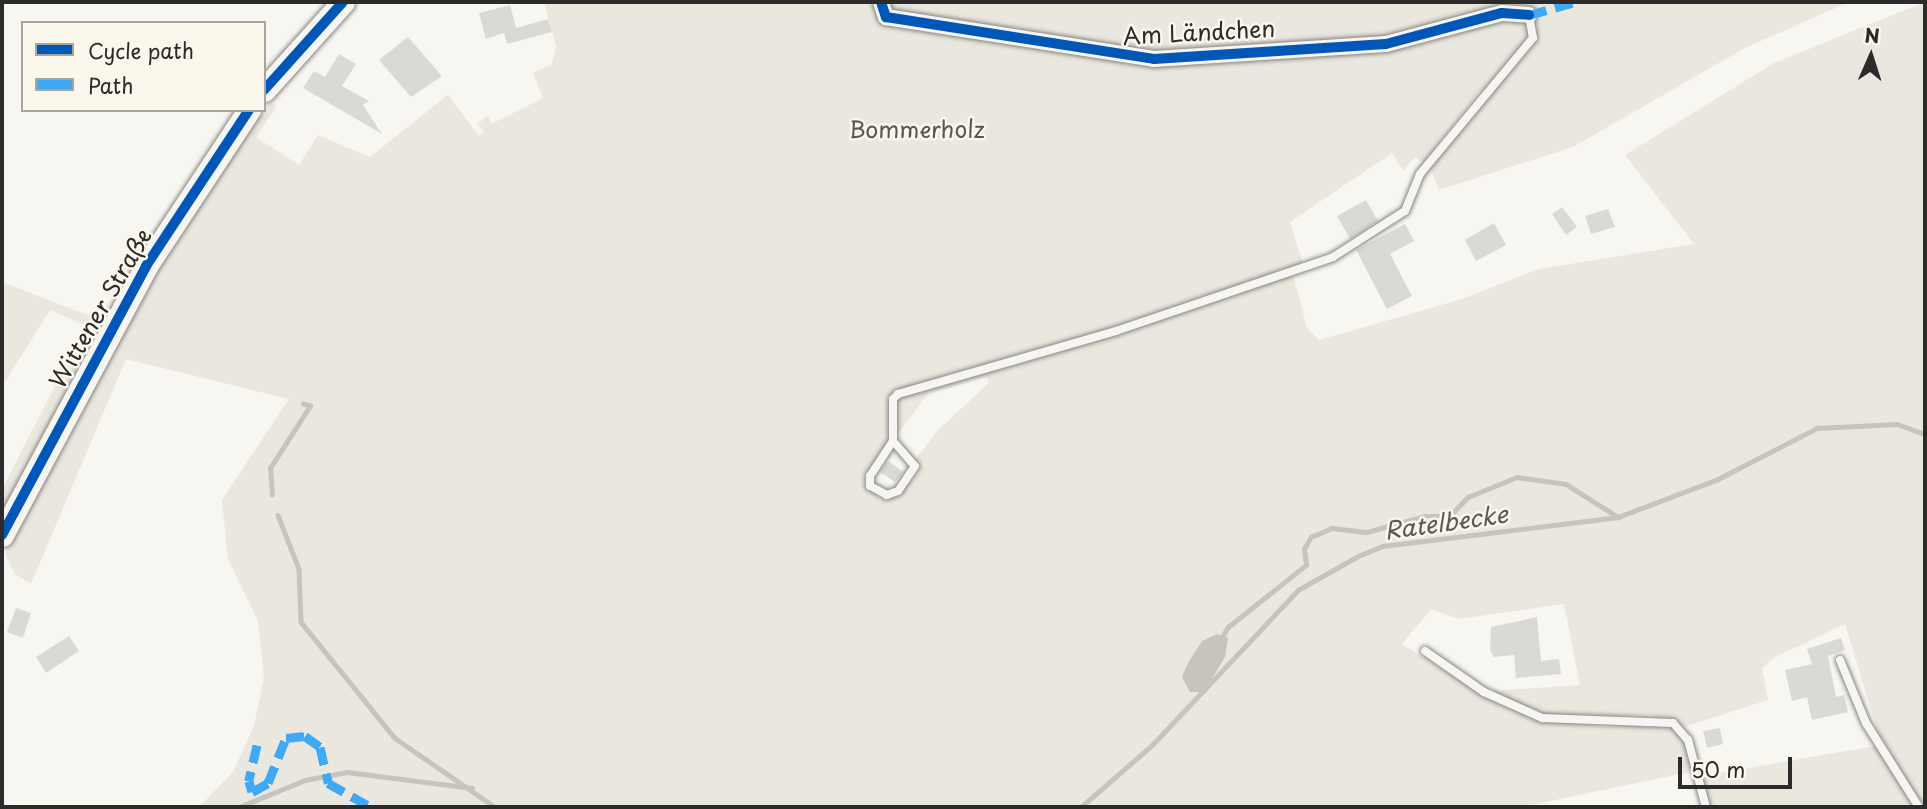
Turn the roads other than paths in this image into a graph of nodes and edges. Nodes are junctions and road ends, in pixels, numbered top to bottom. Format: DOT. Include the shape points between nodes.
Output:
graph roads {
  1 [pos="343,2"];
  2 [pos="881,2"];
  3 [pos="1529,15"];
  4 [pos="266,87"];
  5 [pos="248,112"];
  6 [pos="893,442"];
  7 [pos="2,535"];
  8 [pos="1426,651"];
  9 [pos="1840,660"];
  10 [pos="1706,807"];
  11 [pos="1919,807"];
  1 -- 4 [label="main road"];
  2 -- 3 [label="street, Am Ländchen" via="886,17 1154,59 1386,44 1502,13"];
  3 -- 6 [label="lane, Am Ländchen" via="1533,38 1420,174 1405,211 1351,241 1333,257 1116,331 898,394 893,399"];
  5 -- 7 [label="main road, Wittener Straße" via="146,266"];
  6 -- 6 [label="lane" via="870,475 870,486 887,495 898,491 915,466"];
  8 -- 10 [label="lane" via="1484,692 1542,719 1673,723 1688,740"];
  9 -- 11 [label="lane" via="1866,723"];
}
